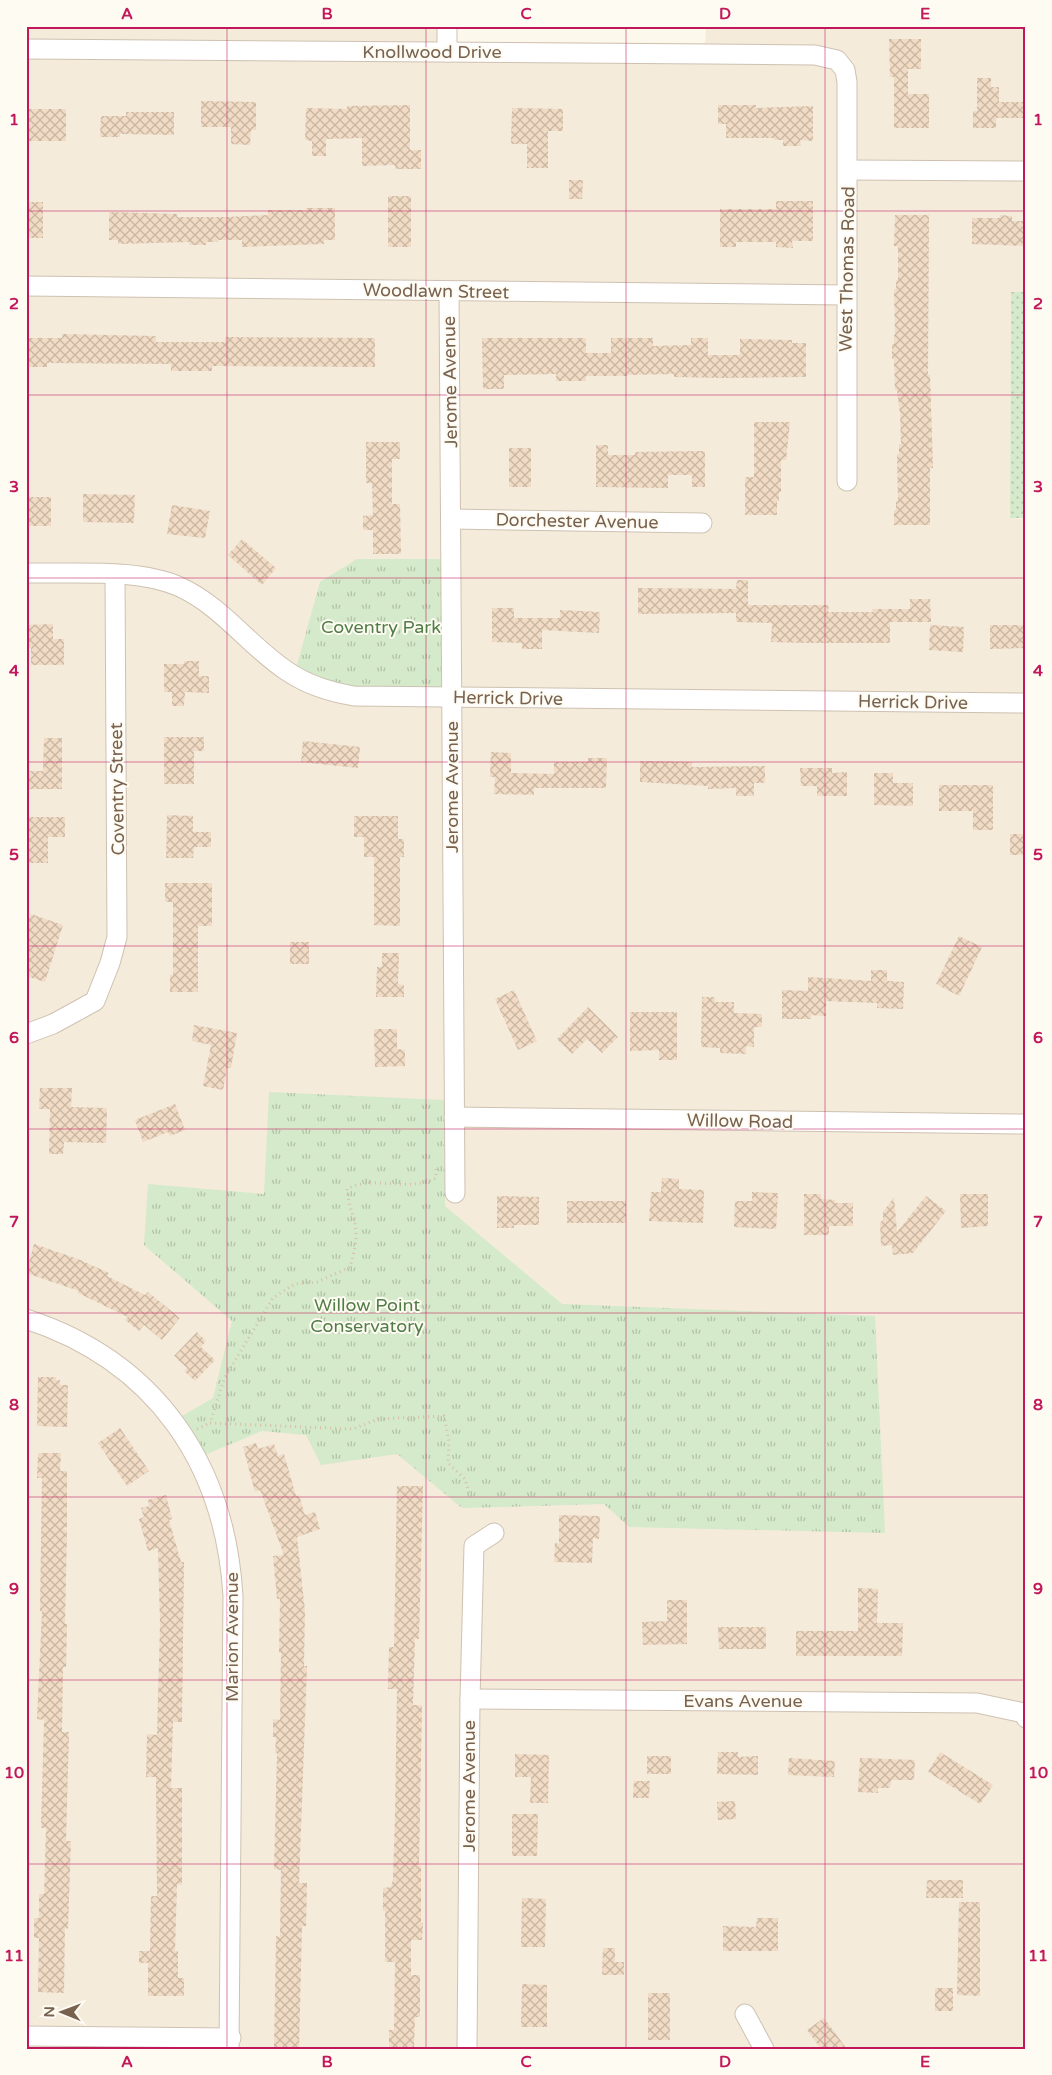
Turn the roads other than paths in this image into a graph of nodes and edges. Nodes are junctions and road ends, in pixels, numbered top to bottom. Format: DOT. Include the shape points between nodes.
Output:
graph roads {
  1 [pos="447,26"];
  2 [pos="26,49"];
  3 [pos="447,52"];
  4 [pos="837,60"];
  5 [pos="848,170"];
  6 [pos="1026,171"];
  7 [pos="26,286"];
  8 [pos="449,291"];
  9 [pos="846,295"];
  10 [pos="847,481"];
  11 [pos="451,519"];
  12 [pos="702,523"];
  13 [pos="26,573"];
  14 [pos="115,574"];
  15 [pos="452,698"];
  16 [pos="1026,703"];
  17 [pos="26,1034"];
  18 [pos="454,1117"];
  19 [pos="1026,1124"];
  20 [pos="455,1192"];
  21 [pos="26,1318"];
  22 [pos="494,1532"];
  23 [pos="470,1699"];
  24 [pos="1020,1715"];
  25 [pos="745,2014"];
  26 [pos="26,2036"];
  27 [pos="230,2043"];
  28 [pos="467,2049"];
  29 [pos="764,2049"];
  1 -- 3 [label="street"];
  2 -- 3 [label="street, Knollwood Drive"];
  3 -- 4 [label="street, Knollwood Drive" via="815,55"];
  4 -- 5 [label="street, West Thomas Road" via="845,70 847,82"];
  5 -- 6 [label="street"];
  5 -- 9 [label="street, West Thomas Road"];
  7 -- 8 [label="street, Woodlawn Street"];
  8 -- 9 [label="street, Woodlawn Street"];
  8 -- 11 [label="street, Jerome Avenue"];
  9 -- 10 [label="street, West Thomas Road"];
  11 -- 12 [label="street, Dorchester Avenue"];
  11 -- 15 [label="street, Jerome Avenue"];
  13 -- 14 [label="street, Herrick Drive"];
  14 -- 15 [label="street, Herrick Drive" via="162,580 203,599 273,661 301,680 319,687 366,697"];
  14 -- 17 [label="street, Coventry Street" via="118,925 114,952 95,1001 53,1024"];
  15 -- 16 [label="street, Herrick Drive"];
  15 -- 18 [label="street, Jerome Avenue"];
  18 -- 19 [label="street, Willow Road"];
  18 -- 20 [label="street, Jerome Avenue"];
  21 -- 27 [label="street, Marion Avenue" via="85,1344 152,1394 200,1463 222,1518 231,1563 233,1596"];
  22 -- 23 [label="street, Jerome Avenue" via="474,1546"];
  23 -- 24 [label="street, Evans Avenue" via="976,1703"];
  23 -- 28 [label="street, Jerome Avenue"];
  25 -- 29 [label="street"];
  26 -- 27 [label="street"];
}
